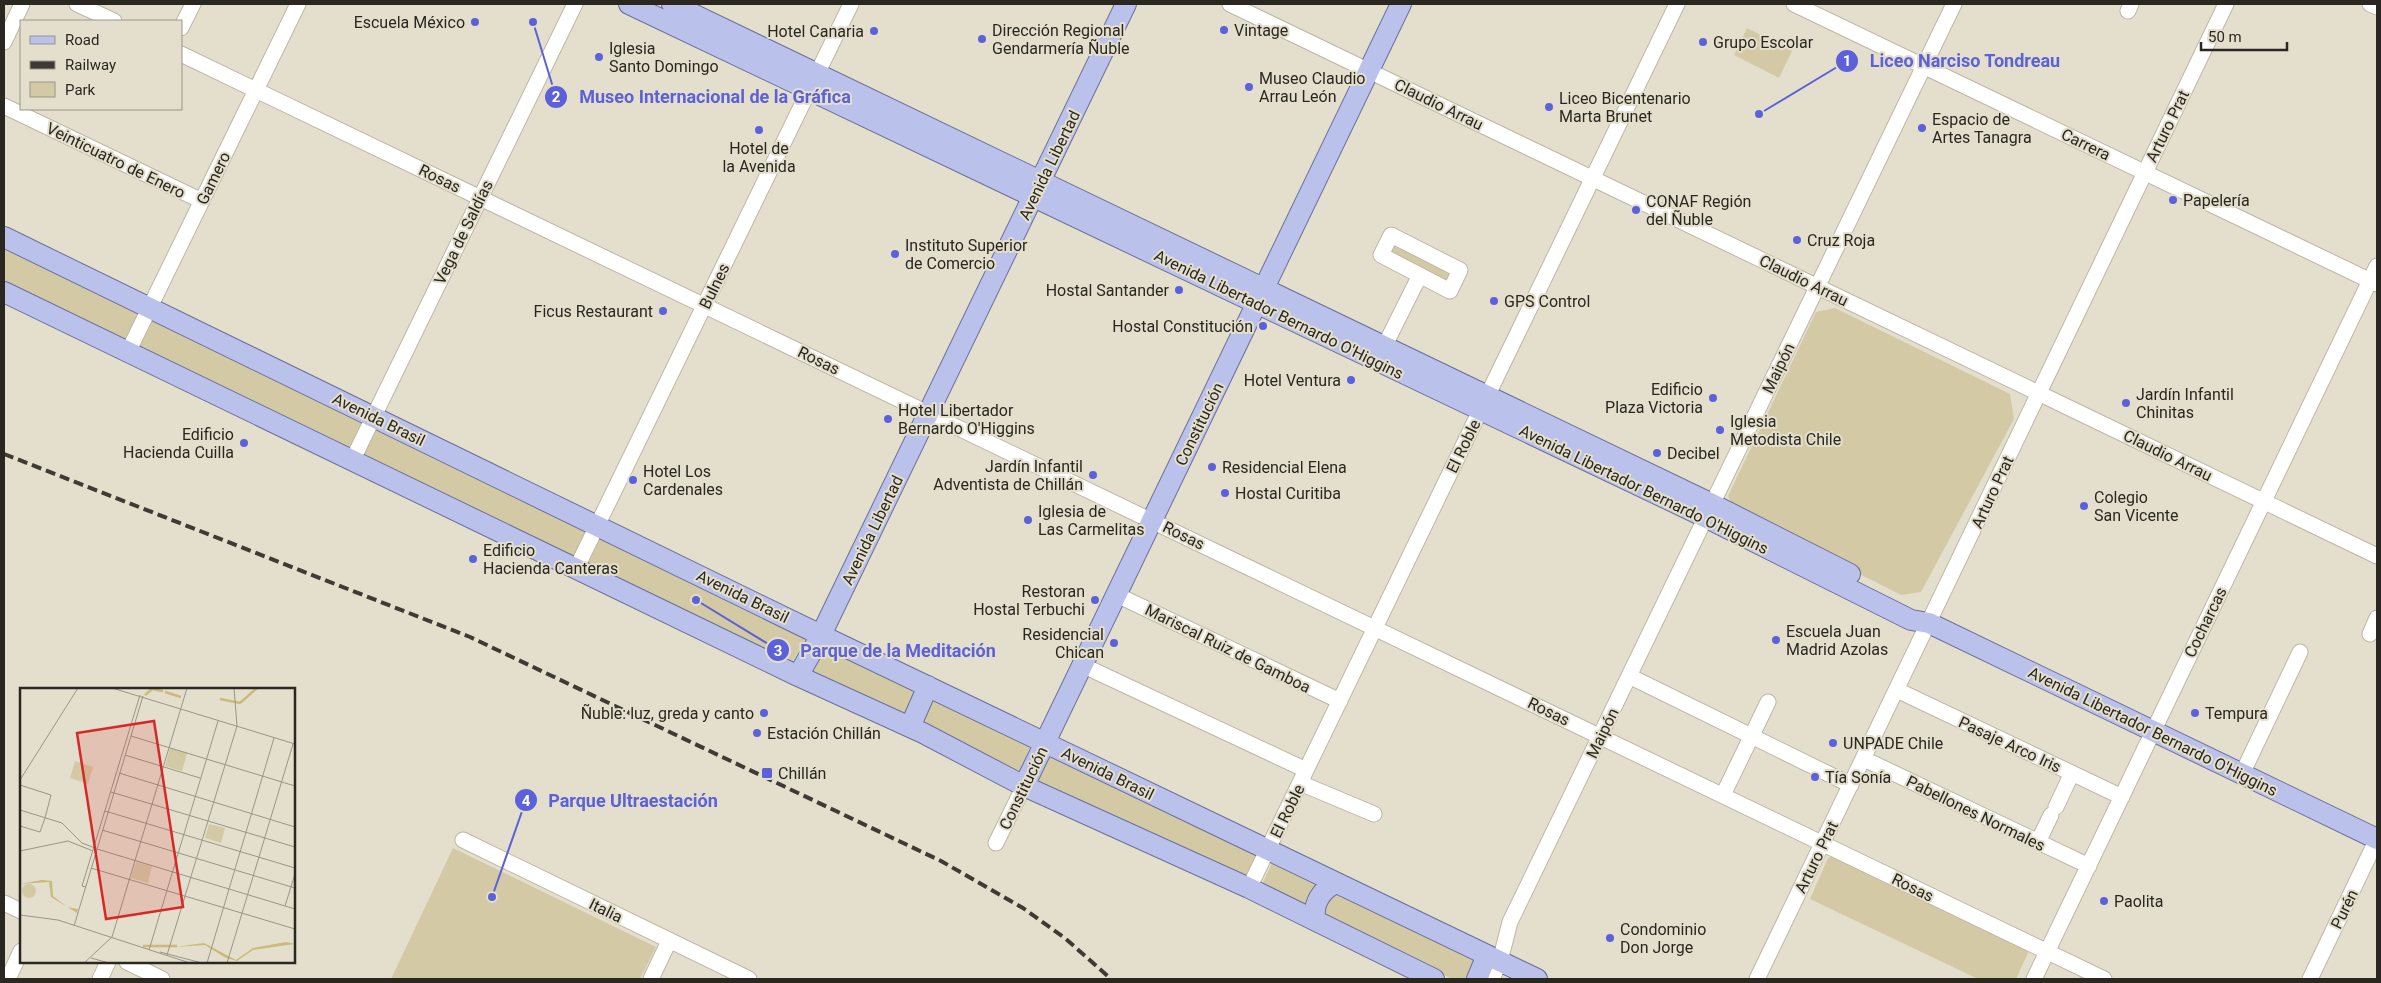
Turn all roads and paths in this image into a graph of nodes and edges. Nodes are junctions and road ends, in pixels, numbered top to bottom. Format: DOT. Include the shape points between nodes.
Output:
graph roads {
  1 [pos="22,4"];
  2 [pos="77,4"];
  3 [pos="193,4"];
  4 [pos="298,4"];
  5 [pos="575,4"];
  6 [pos="629,4"];
  7 [pos="672,4"];
  8 [pos="851,4"];
  9 [pos="1126,4"];
  10 [pos="1230,4"];
  11 [pos="1402,4"];
  12 [pos="1676,4"];
  13 [pos="1794,4"];
  14 [pos="1954,4"];
  15 [pos="2226,4"];
  16 [pos="2370,4"];
  17 [pos="2377,7"];
  18 [pos="112,20"];
  19 [pos="182,26"];
  20 [pos="4,42"];
  21 [pos="182,54"];
  22 [pos="1924,66"];
  23 [pos="1369,71"];
  24 [pos="813,81"];
  25 [pos="257,90"];
  26 [pos="4,106"];
  27 [pos="2145,172"];
  28 [pos="1592,178"];
  29 [pos="1037,188"];
  30 [pos="480,197"];
  31 [pos="202,202"];
  32 [pos="4,237"];
  33 [pos="2377,266"];
  34 [pos="1420,275"];
  35 [pos="2374,282"];
  36 [pos="1817,286"];
  37 [pos="4,292"];
  38 [pos="1260,296"];
  39 [pos="704,305"];
  40 [pos="150,308"];
  41 [pos="1384,347"];
  42 [pos="128,352"];
  43 [pos="2038,393"];
  44 [pos="1483,403"];
  45 [pos="929,412"];
  46 [pos="374,417"];
  47 [pos="352,461"];
  48 [pos="2263,501"];
  49 [pos="1709,510"];
  50 [pos="1153,520"];
  51 [pos="597,526"];
  52 [pos="2377,556"];
  53 [pos="576,569"];
  54 [pos="1116,595"];
  55 [pos="2377,618"];
  56 [pos="1929,623"];
  57 [pos="1375,627"];
  58 [pos="2370,634"];
  59 [pos="821,635"];
  60 [pos="2300,652"];
  61 [pos="1082,665"];
  62 [pos="798,676"];
  63 [pos="1629,676"];
  64 [pos="928,686"];
  65 [pos="1897,690"];
  66 [pos="1340,702"];
  67 [pos="1768,702"];
  68 [pos="910,727"];
  69 [pos="2153,732"];
  70 [pos="1600,736"];
  71 [pos="1752,736"];
  72 [pos="1045,742"];
  73 [pos="1864,759"];
  74 [pos="2072,773"];
  75 [pos="2242,774"];
  76 [pos="1303,776"];
  77 [pos="1851,785"];
  78 [pos="1024,786"];
  79 [pos="1723,795"];
  80 [pos="2122,797"];
  81 [pos="1374,814"];
  82 [pos="2377,839"];
  83 [pos="463,840"];
  84 [pos="2038,842"];
  85 [pos="996,843"];
  86 [pos="1823,843"];
  87 [pos="1268,850"];
  88 [pos="2089,866"];
  89 [pos="1336,883"];
  90 [pos="1249,888"];
  91 [pos="4,903"];
  92 [pos="20,911"];
  93 [pos="1315,920"];
  94 [pos="669,941"];
  95 [pos="2048,952"];
  96 [pos="20,953"];
  97 [pos="108,963"];
  98 [pos="129,963"];
  99 [pos="1493,965"];
  100 [pos="8,979"];
  101 [pos="100,979"];
  102 [pos="162,979"];
  103 [pos="650,979"];
  104 [pos="749,979"];
  105 [pos="1434,979"];
  106 [pos="1478,979"];
  107 [pos="1537,979"];
  108 [pos="1757,979"];
  109 [pos="2034,979"];
  110 [pos="2104,979"];
  111 [pos="2310,979"];
  1 -- 20 [label="street"];
  2 -- 18 [label="street"];
  3 -- 19 [label="street"];
  4 -- 25 [label="street, Gamero"];
  5 -- 30 [label="street, Vega de Saldías"];
  6 -- 24 [label="main road, Avenida Libertador Bernardo O'Higgins"];
  7 -- 24 [label="main road, Avenida Libertador Bernardo O'Higgins"];
  8 -- 24 [label="street, Bulnes"];
  9 -- 29 [label="main road, Avenida Libertad"];
  10 -- 23 [label="street, Claudio Arrau"];
  11 -- 23 [label="main road, Constitución"];
  12 -- 28 [label="street, El Roble"];
  13 -- 22 [label="street, Carrera"];
  14 -- 22 [label="street, Maipón"];
  15 -- 27 [label="street, Arturo Prat"];
  16 -- 17 [label="street"];
  21 -- 25 [label="street, Rosas"];
  22 -- 27 [label="street, Carrera"];
  22 -- 36 [label="street, Maipón"];
  23 -- 28 [label="street, Claudio Arrau"];
  23 -- 38 [label="main road, Constitución"];
  24 -- 29 [label="main road, Avenida Libertador Bernardo O'Higgins"];
  24 -- 39 [label="street, Bulnes"];
  25 -- 30 [label="street, Rosas"];
  25 -- 31 [label="street, Gamero"];
  26 -- 31 [label="street, Veinticuatro de Enero"];
  27 -- 35 [label="street, Carrera"];
  27 -- 43 [label="street, Arturo Prat"];
  28 -- 36 [label="street, Claudio Arrau"];
  28 -- 44 [label="street, El Roble"];
  29 -- 38 [label="main road, Avenida Libertador Bernardo O'Higgins"];
  29 -- 45 [label="main road, Avenida Libertad"];
  30 -- 39 [label="street, Rosas"];
  30 -- 46 [label="street, Vega de Saldías"];
  31 -- 40 [label="street, Gamero"];
  32 -- 40 [label="main road, Avenida Brasil"];
  33 -- 35 [label="street, Cocharcas"];
  34 -- 34 [label="street" via="1450,290 1460,270 1391,235 1381,255"];
  34 -- 41 [label="street"];
  35 -- 48 [label="street, Cocharcas"];
  36 -- 43 [label="street, Claudio Arrau"];
  36 -- 49 [label="street, Maipón"];
  37 -- 42 [label="main road"];
  38 -- 41 [label="main road, Avenida Libertador Bernardo O'Higgins"];
  38 -- 44 [label="main road, Avenida Libertador Bernardo O'Higgins"];
  38 -- 50 [label="main road, Constitución"];
  39 -- 45 [label="street, Rosas"];
  39 -- 51 [label="street, Bulnes"];
  40 -- 42 [label="street, Gamero"];
  40 -- 46 [label="main road, Avenida Brasil"];
  41 -- 44 [label="main road, Avenida Libertador Bernardo O'Higgins"];
  42 -- 47 [label="main road"];
  43 -- 48 [label="street, Claudio Arrau"];
  43 -- 56 [label="street, Arturo Prat"];
  44 -- 49 [label="main road, Avenida Libertador Bernardo O'Higgins"];
  44 -- 57 [label="street, El Roble"];
  45 -- 50 [label="street, Rosas"];
  45 -- 59 [label="main road, Avenida Libertad"];
  46 -- 47 [label="street, Vega de Saldías"];
  46 -- 51 [label="main road, Avenida Brasil"];
  47 -- 53 [label="main road"];
  48 -- 52 [label="street, Claudio Arrau"];
  48 -- 69 [label="street, Cocharcas"];
  49 -- 56 [label="main road, Avenida Libertador Bernardo O'Higgins" via="1916,608"];
  49 -- 63 [label="street, Maipón"];
  50 -- 54 [label="main road, Constitución"];
  50 -- 57 [label="street, Rosas"];
  51 -- 53 [label="street, Bulnes"];
  51 -- 59 [label="main road, Avenida Brasil"];
  53 -- 62 [label="main road"];
  54 -- 61 [label="main road, Constitución"];
  54 -- 66 [label="street, Mariscal Ruiz de Gamboa"];
  55 -- 58 [label="street"];
  56 -- 65 [label="street, Arturo Prat"];
  56 -- 69 [label="main road, Avenida Libertador Bernardo O'Higgins"];
  57 -- 66 [label="street, El Roble"];
  57 -- 70 [label="street, Rosas"];
  59 -- 62 [label="main road, Avenida Libertad"];
  59 -- 64 [label="main road, Avenida Brasil"];
  60 -- 75 [label="street"];
  61 -- 72 [label="main road, Constitución"];
  61 -- 76 [label="street"];
  62 -- 68 [label="main road"];
  63 -- 70 [label="street, Maipón"];
  63 -- 71 [label="street"];
  64 -- 68 [label="main road"];
  64 -- 72 [label="main road, Avenida Brasil"];
  65 -- 73 [label="street, Arturo Prat"];
  65 -- 74 [label="street, Pasaje Arco Iris"];
  66 -- 76 [label="street, El Roble"];
  67 -- 71 [label="street"];
  68 -- 78 [label="main road"];
  69 -- 75 [label="main road, Avenida Libertador Bernardo O'Higgins"];
  69 -- 80 [label="street, Cocharcas"];
  70 -- 79 [label="street, Rosas"];
  70 -- 99 [label="street, Maipón" via="1510,922"];
  71 -- 77 [label="street"];
  71 -- 79 [label="street"];
  72 -- 78 [label="main road, Constitución"];
  72 -- 87 [label="main road, Avenida Brasil"];
  73 -- 77 [label="street, Arturo Prat"];
  73 -- 84 [label="street, Pabellones Normales"];
  74 -- 80 [label="street, Pasaje Arco Iris"];
  74 -- 84 [label="street"];
  75 -- 82 [label="main road, Avenida Libertador Bernardo O'Higgins"];
  76 -- 81 [label="street"];
  76 -- 87 [label="street, El Roble"];
  77 -- 86 [label="street, Arturo Prat"];
  78 -- 85 [label="street, Constitución"];
  78 -- 90 [label="main road"];
  79 -- 86 [label="street, Rosas"];
  80 -- 88 [label="street, Cocharcas"];
  82 -- 111 [label="street, Purén"];
  83 -- 94 [label="street, Italia"];
  84 -- 88 [label="street, Pabellones Normales"];
  86 -- 95 [label="street, Rosas"];
  86 -- 108 [label="street, Arturo Prat"];
  87 -- 89 [label="main road, Avenida Brasil"];
  87 -- 90 [label="street, El Roble"];
  88 -- 95 [label="street, Cocharcas"];
  89 -- 93 [label="main road" via="1317,901"];
  89 -- 99 [label="main road, Avenida Brasil"];
  90 -- 93 [label="main road"];
  91 -- 92 [label="street"];
  93 -- 105 [label="main road"];
  94 -- 103 [label="street"];
  94 -- 104 [label="street, Italia"];
  95 -- 109 [label="street, Cocharcas"];
  95 -- 110 [label="street, Rosas"];
  96 -- 100 [label="street"];
  97 -- 101 [label="street"];
  98 -- 102 [label="street"];
  99 -- 106 [label="main road, Maipón"];
  99 -- 107 [label="main road, Avenida Brasil"];
}
